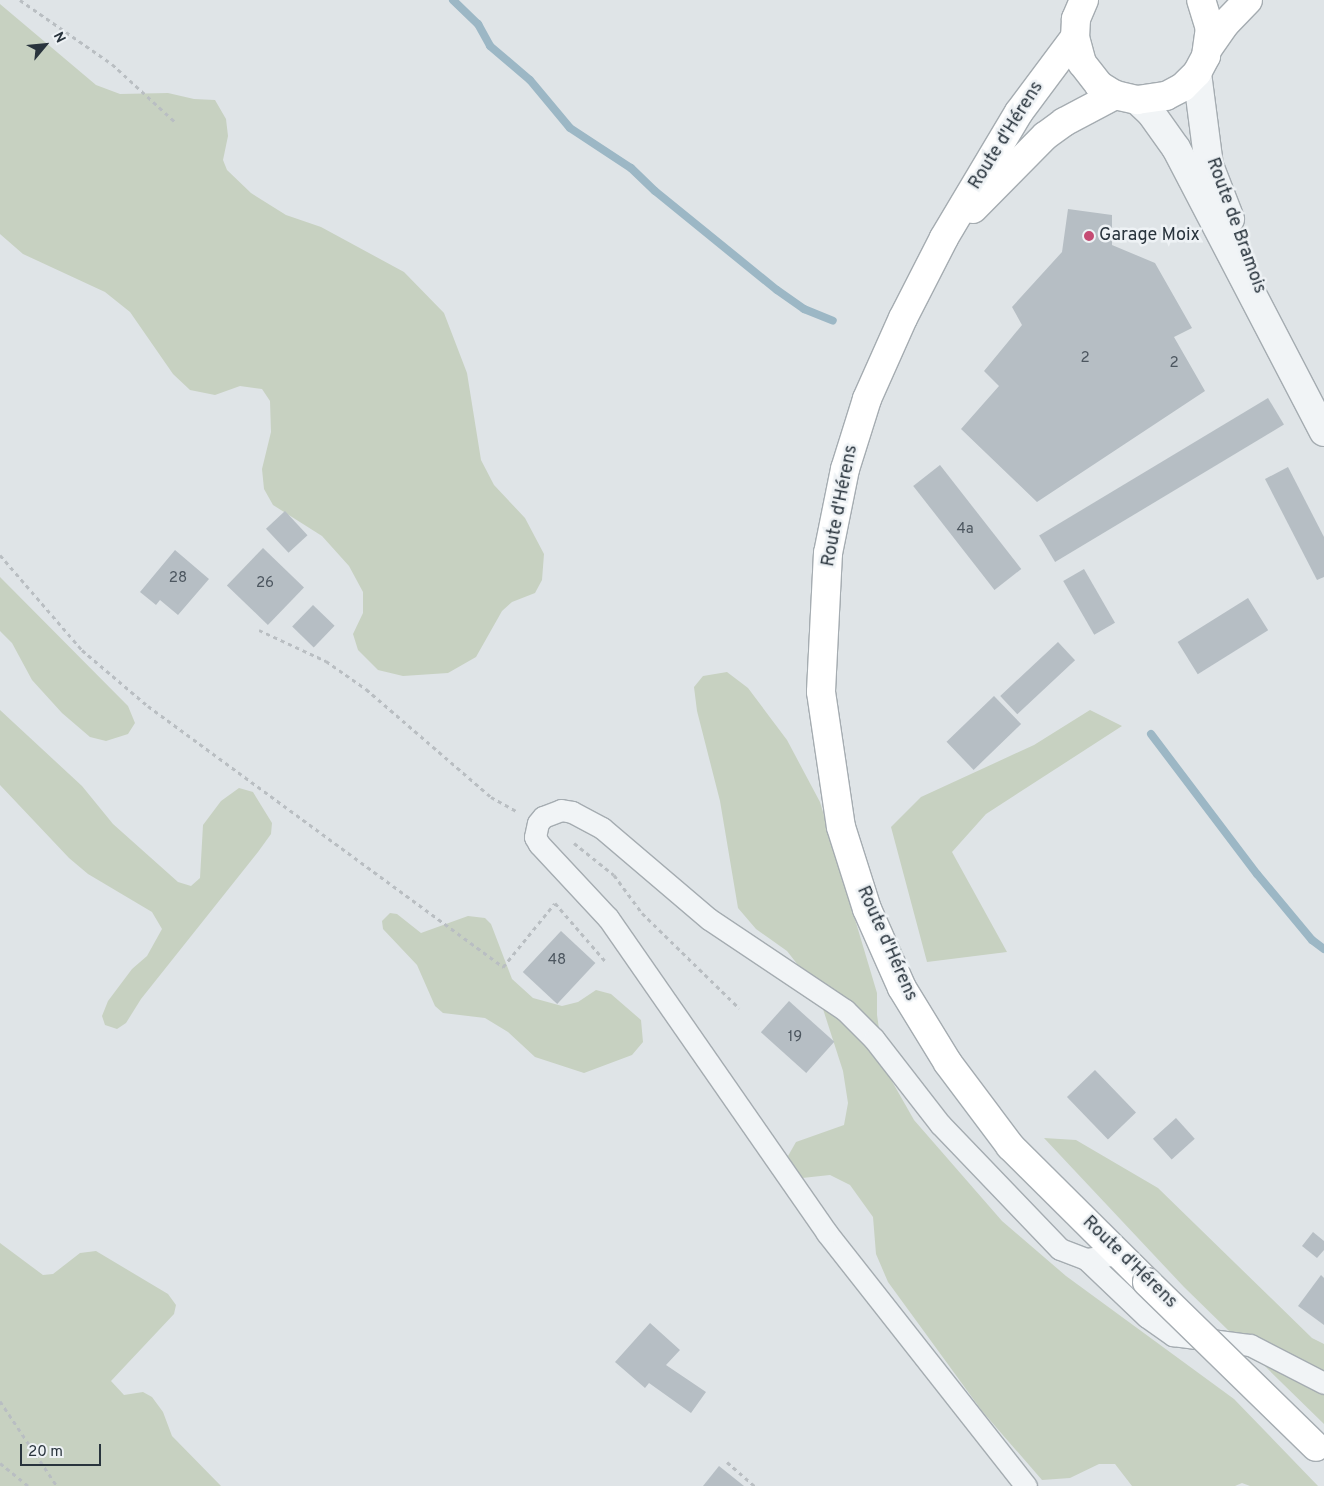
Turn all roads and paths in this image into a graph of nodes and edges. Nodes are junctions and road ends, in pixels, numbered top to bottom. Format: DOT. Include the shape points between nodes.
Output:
graph roads {
  1 [pos="20,0"];
  2 [pos="1201,0"];
  3 [pos="1248,0"];
  4 [pos="1083,1"];
  5 [pos="1075,37"];
  6 [pos="1209,47"];
  7 [pos="1197,73"];
  8 [pos="1126,97"];
  9 [pos="175,122"];
  10 [pos="944,238"];
  11 [pos="1281,346"];
  12 [pos="1324,432"];
  13 [pos="0,555"];
  14 [pos="259,630"];
  15 [pos="543,818"];
  16 [pos="555,903"];
  17 [pos="740,1008"];
  18 [pos="1118,1254"];
  19 [pos="1086,1260"];
  20 [pos="1324,1383"];
  21 [pos="0,1401"];
  22 [pos="1320,1451"];
  23 [pos="727,1462"];
  24 [pos="0,1463"];
  25 [pos="28,1486"];
  26 [pos="57,1486"];
  27 [pos="755,1486"];
  28 [pos="1026,1486"];
  1 -- 9 [label="path" via="112,64"];
  2 -- 6 [label="main road" via="1210,29"];
  3 -- 6 [label="main road"];
  4 -- 5 [label="main road"];
  5 -- 8 [label="main road" via="1087,71 1099,85"];
  5 -- 10 [label="main road, Route d'Hérens" via="1019,112"];
  6 -- 7 [label="main road"];
  7 -- 8 [label="main road" via="1183,87 1166,96"];
  7 -- 11 [label="street, Route de Bramois" via="1209,165"];
  8 -- 10 [label="main road, Route d'Hérens" via="1064,122"];
  8 -- 11 [label="street, Route de Bramois" via="1151,113 1176,148"];
  10 -- 18 [label="main road, Route d'Hérens" via="867,399 845,469 828,553 821,692 838,809 867,909 902,988 948,1063 1010,1146"];
  11 -- 12 [label="street, Route de Bramois"];
  13 -- 16 [label="path" via="82,650 148,706 503,967"];
  14 -- 15 [label="path" via="326,661 353,680 491,797"];
  15 -- 17 [label="path" via="614,875 642,913"];
  15 -- 19 [label="street" via="560,810 572,812 602,828 710,919 845,1010 874,1039 940,1124 1060,1249"];
  15 -- 28 [label="street" via="535,837 539,844 608,918 827,1233"];
  18 -- 19 [label="street"];
  18 -- 22 [label="main road, Route d'Hérens, bridge"];
  19 -- 20 [label="street" via="1173,1336 1250,1345"];
  21 -- 26 [label="path"];
  23 -- 27 [label="path"];
  24 -- 25 [label="path"];
}
